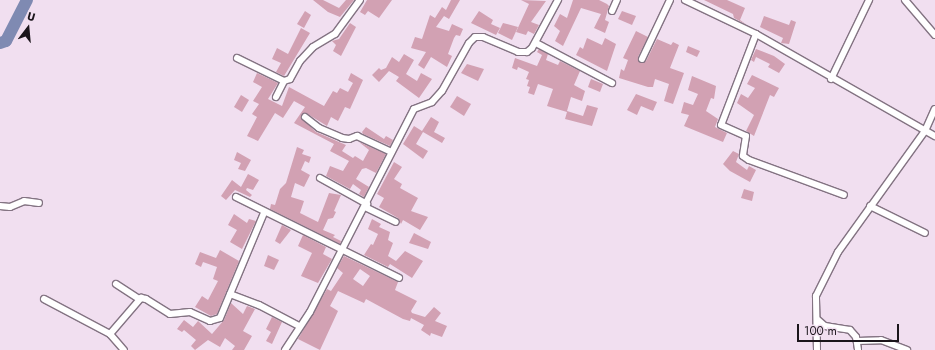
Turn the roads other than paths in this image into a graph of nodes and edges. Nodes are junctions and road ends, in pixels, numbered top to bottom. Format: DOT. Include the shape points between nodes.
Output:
graph roads {
  1 [pos="360,0"];
  2 [pos="558,0"];
  3 [pos="617,0"];
  4 [pos="670,0"];
  5 [pos="685,0"];
  6 [pos="869,0"];
  7 [pos="905,0"];
  8 [pos="612,11"];
  9 [pos="756,34"];
  10 [pos="935,35"];
  11 [pos="536,43"];
  12 [pos="237,58"];
  13 [pos="642,59"];
  14 [pos="831,79"];
  15 [pos="284,81"];
  16 [pos="612,83"];
  17 [pos="276,97"];
  18 [pos="935,109"];
  19 [pos="305,117"];
  20 [pos="925,131"];
  21 [pos="935,136"];
  22 [pos="391,152"];
  23 [pos="320,178"];
  24 [pos="844,195"];
  25 [pos="236,198"];
  26 [pos="39,203"];
  27 [pos="366,205"];
  28 [pos="0,206"];
  29 [pos="870,206"];
  30 [pos="264,213"];
  31 [pos="396,222"];
  32 [pos="925,234"];
  33 [pos="341,251"];
  34 [pos="399,278"];
  35 [pos="116,284"];
  36 [pos="230,294"];
  37 [pos="44,299"];
  38 [pos="139,300"];
  39 [pos="818,320"];
  40 [pos="299,326"];
  41 [pos="110,334"];
  42 [pos="857,341"];
  43 [pos="124,350"];
  44 [pos="285,350"];
  45 [pos="817,350"];
  46 [pos="858,350"];
  47 [pos="907,350"];
  1 -- 15 [label="street" via="335,34 313,47 300,61 290,79"];
  2 -- 11 [label="street"];
  3 -- 8 [label="street"];
  4 -- 13 [label="street"];
  5 -- 9 [label="street"];
  6 -- 14 [label="street"];
  7 -- 10 [label="street"];
  9 -- 14 [label="street"];
  9 -- 24 [label="street" via="721,125 746,136 743,156 749,160"];
  11 -- 16 [label="street"];
  11 -- 22 [label="street" via="527,52 518,52 483,37 473,39 442,91 432,102 416,108 411,113"];
  12 -- 15 [label="street"];
  14 -- 20 [label="street"];
  15 -- 17 [label="street"];
  18 -- 20 [label="street"];
  19 -- 22 [label="street" via="336,135 349,139 357,136"];
  20 -- 21 [label="street"];
  20 -- 29 [label="street"];
  22 -- 27 [label="street"];
  23 -- 27 [label="street"];
  25 -- 30 [label="street"];
  26 -- 28 [label="street" via="24,201 10,208"];
  27 -- 31 [label="street"];
  27 -- 33 [label="street"];
  29 -- 32 [label="street"];
  29 -- 39 [label="street" via="838,252 816,296"];
  30 -- 33 [label="street"];
  30 -- 36 [label="street"];
  33 -- 34 [label="street"];
  33 -- 40 [label="street" via="310,312"];
  35 -- 38 [label="street"];
  36 -- 38 [label="street" via="220,318 210,320 190,312 170,314 146,299"];
  36 -- 40 [label="street" via="260,305"];
  37 -- 41 [label="street"];
  38 -- 41 [label="street"];
  39 -- 42 [label="street" via="825,326 850,330"];
  39 -- 45 [label="street"];
  40 -- 44 [label="street"];
  41 -- 43 [label="street"];
  42 -- 46 [label="street"];
  42 -- 47 [label="street" via="881,340"];
}
